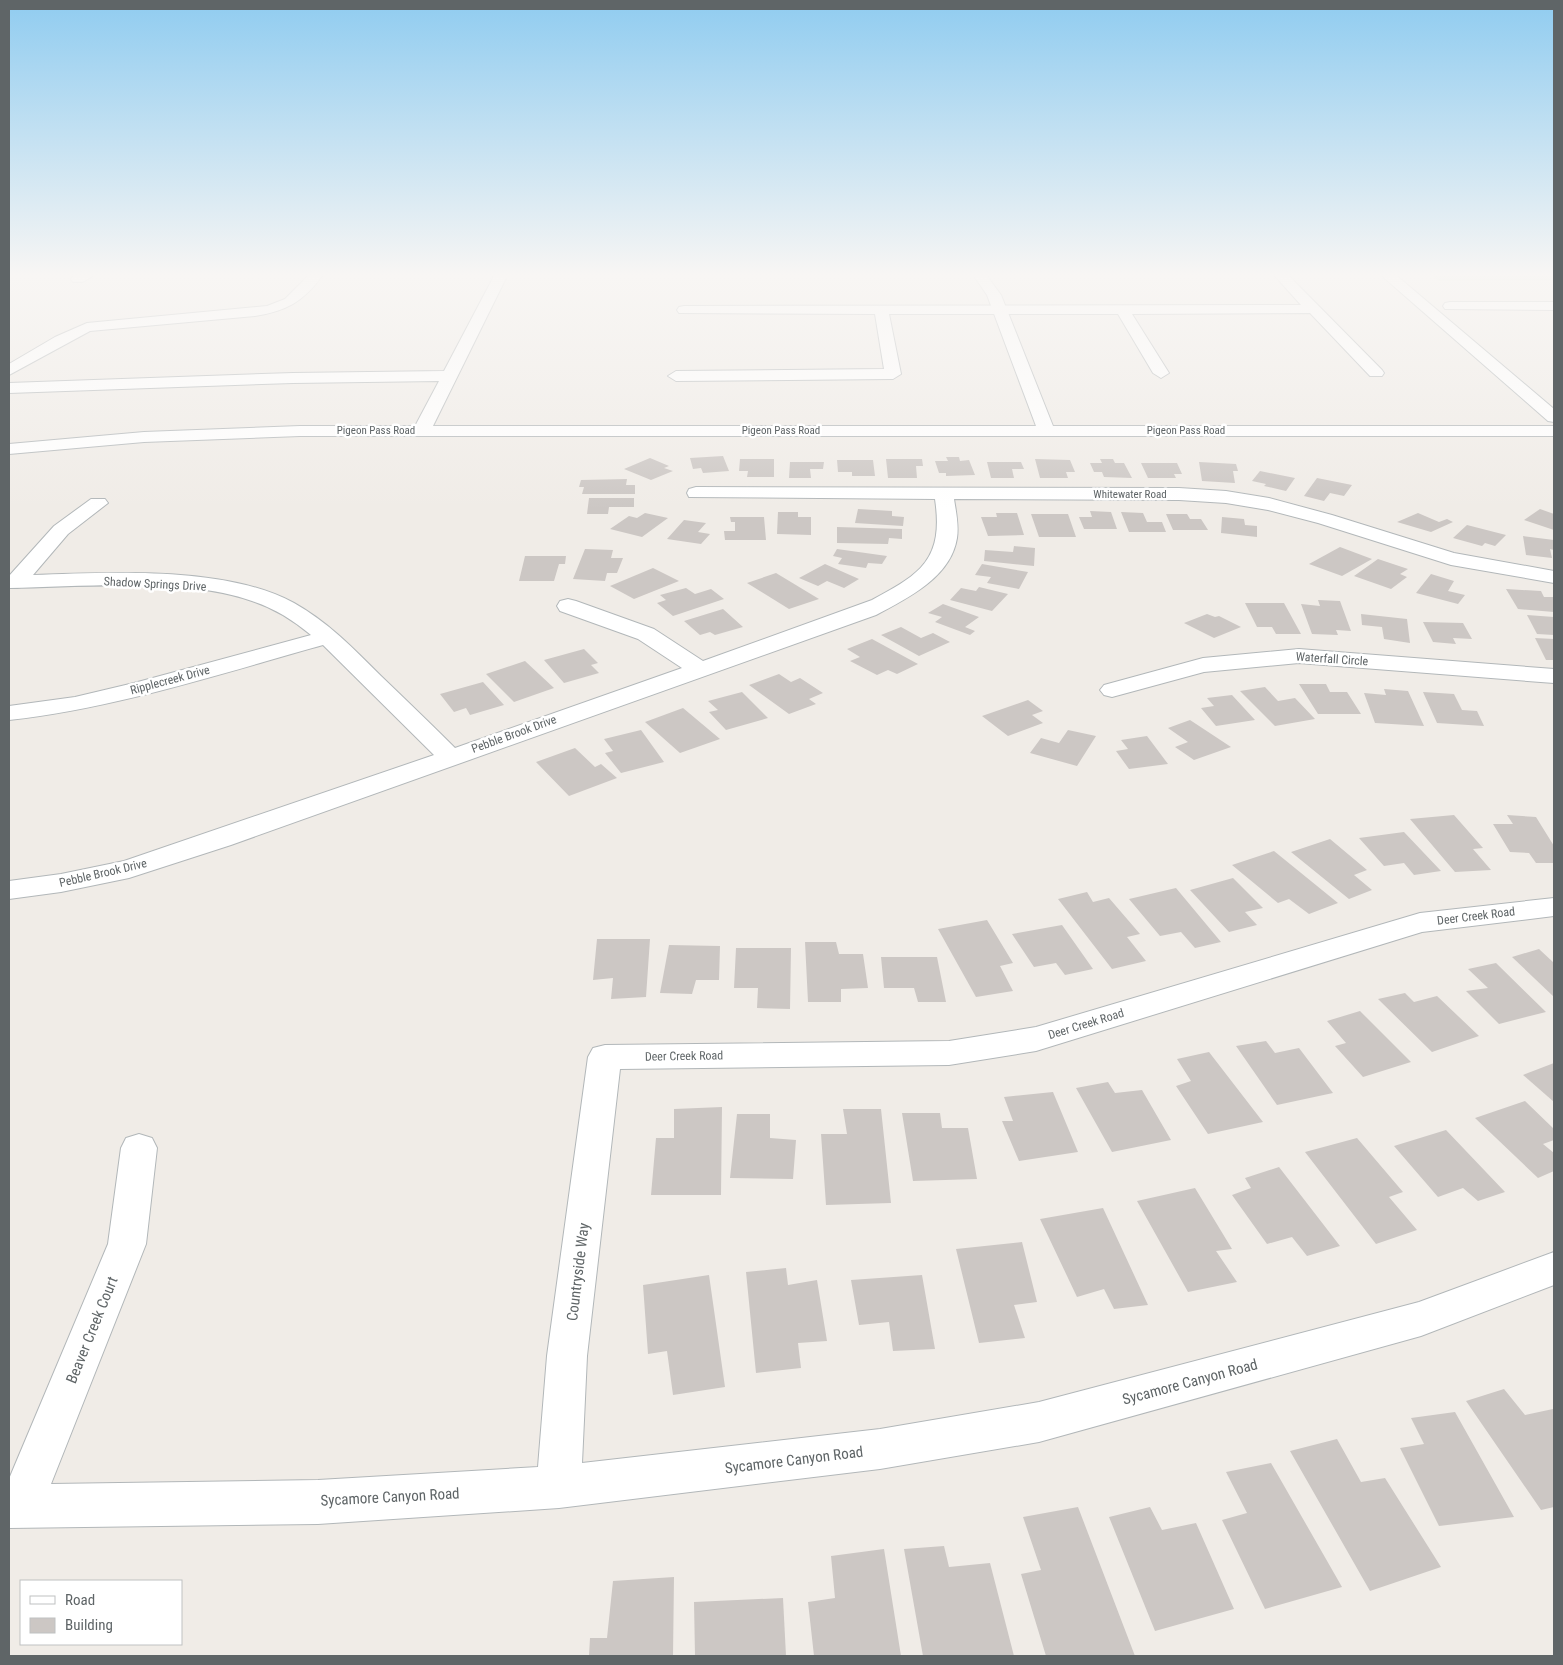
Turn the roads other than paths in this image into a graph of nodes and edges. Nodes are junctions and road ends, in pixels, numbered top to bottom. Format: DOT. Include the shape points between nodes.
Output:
graph roads {
  1 [pos="37,354"];
  2 [pos="461,354"];
  3 [pos="890,354"];
  4 [pos="1017,354"];
  5 [pos="1149,354"];
  6 [pos="1357,354"];
  7 [pos="1479,354"];
  8 [pos="9,370"];
  9 [pos="1161,373"];
  10 [pos="1376,373"];
  11 [pos="450,376"];
  12 [pos="676,376"];
  13 [pos="9,388"];
  14 [pos="1554,417"];
  15 [pos="422,430"];
  16 [pos="1046,430"];
  17 [pos="1554,431"];
  18 [pos="9,449"];
  19 [pos="696,493"];
  20 [pos="944,493"];
  21 [pos="98,503"];
  22 [pos="1554,577"];
  23 [pos="12,581"];
  24 [pos="568,606"];
  25 [pos="328,637"];
  26 [pos="698,668"];
  27 [pos="1554,676"];
  28 [pos="1112,690"];
  29 [pos="9,713"];
  30 [pos="450,757"];
  31 [pos="9,890"];
  32 [pos="1554,908"];
  33 [pos="605,1057"];
  34 [pos="139,1148"];
  35 [pos="1554,1268"];
  36 [pos="560,1487"];
  37 [pos="14,1505"];
  1 -- 8 [label="street"];
  2 -- 11 [label="street"];
  3 -- 12 [label="street" via="893,374"];
  4 -- 16 [label="street"];
  5 -- 9 [label="street"];
  6 -- 10 [label="street"];
  7 -- 14 [label="street"];
  11 -- 13 [label="street"];
  11 -- 15 [label="street"];
  15 -- 16 [label="street, Pigeon Pass Road"];
  15 -- 18 [label="street, Pigeon Pass Road" via="204,434"];
  16 -- 17 [label="street, Pigeon Pass Road"];
  19 -- 20 [label="street, Whitewater Road"];
  20 -- 22 [label="street, Whitewater Road" via="1179,494 1245,500 1310,514 1451,559"];
  20 -- 26 [label="street, Pebble Brook Drive" via="948,526 944,550 904,592 868,610"];
  21 -- 23 [label="street" via="61,530"];
  23 -- 25 [label="street, Shadow Springs Drive" via="174,582 232,590 268,599"];
  24 -- 26 [label="street" via="646,634"];
  25 -- 29 [label="street, Ripplecreek Drive" via="138,689 75,704"];
  25 -- 30 [label="street, Shadow Springs Drive"];
  26 -- 30 [label="street, Pebble Brook Drive"];
  27 -- 28 [label="street, Waterfall Circle" via="1299,656 1203,665"];
  30 -- 31 [label="street, Pebble Brook Drive" via="129,869"];
  32 -- 33 [label="street, Deer Creek Road" via="1420,923 1036,1039 949,1053"];
  33 -- 36 [label="street, Countryside Way" via="567,1356"];
  34 -- 37 [label="street, Beaver Creek Court" via="127,1244"];
  35 -- 36 [label="street, Sycamore Canyon Road" via="1422,1319 1039,1422 880,1449"];
  36 -- 37 [label="street, Sycamore Canyon Road" via="318,1502"];
}
